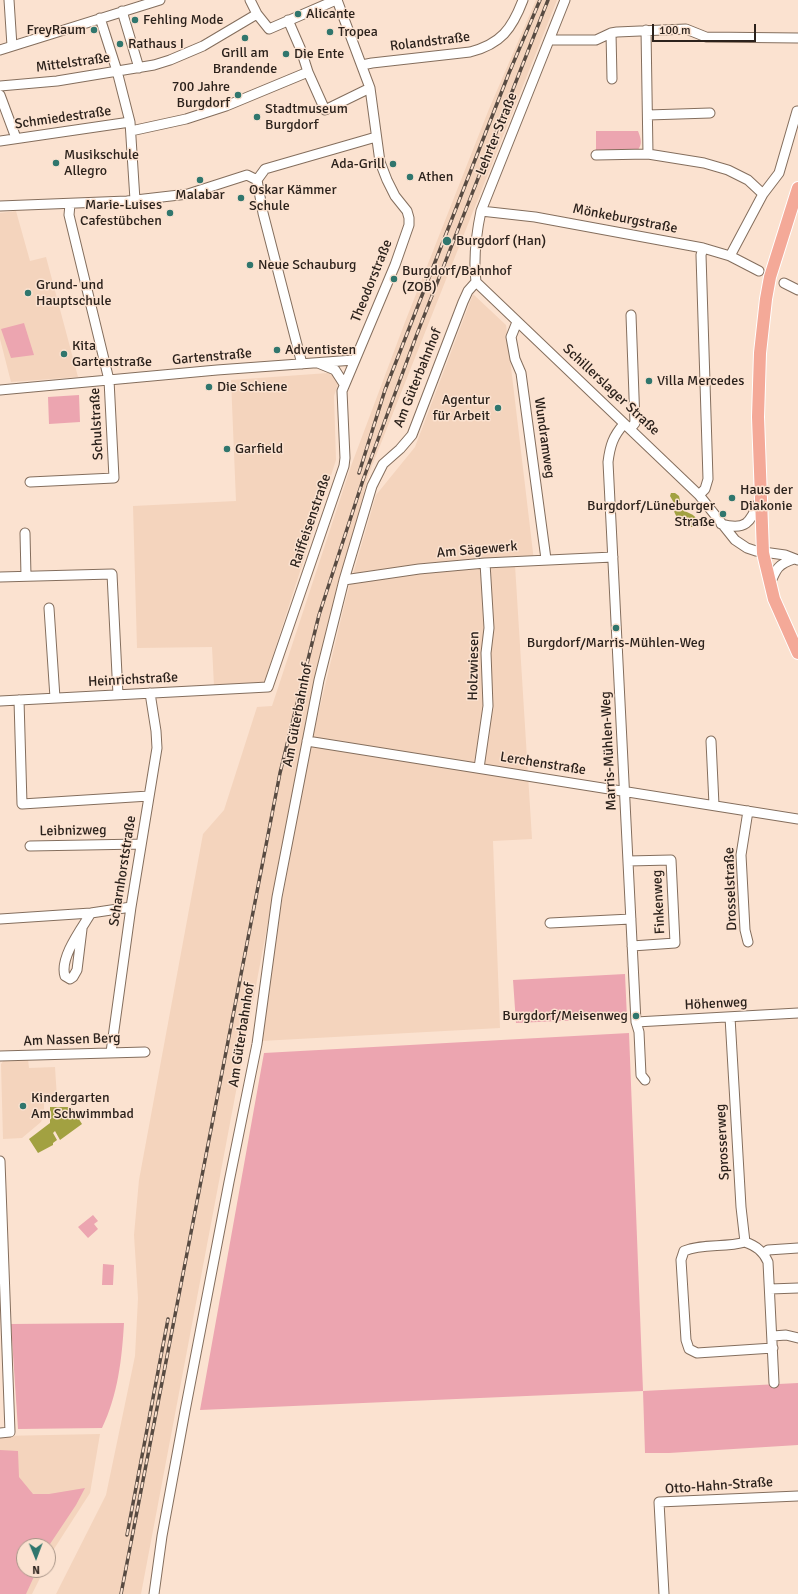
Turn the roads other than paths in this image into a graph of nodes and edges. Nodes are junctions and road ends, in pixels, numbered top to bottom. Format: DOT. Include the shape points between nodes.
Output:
graph roads {
  1 [pos="9,0"];
  2 [pos="160,0"];
  3 [pos="250,0"];
  4 [pos="336,0"];
  5 [pos="523,0"];
  6 [pos="565,0"];
  7 [pos="122,11"];
  8 [pos="257,14"];
  9 [pos="100,18"];
  10 [pos="288,20"];
  11 [pos="646,30"];
  12 [pos="611,33"];
  13 [pos="798,38"];
  14 [pos="550,40"];
  15 [pos="12,46"];
  16 [pos="0,50"];
  17 [pos="362,66"];
  18 [pos="139,68"];
  19 [pos="118,71"];
  20 [pos="308,72"];
  21 [pos="612,79"];
  22 [pos="0,86"];
  23 [pos="370,88"];
  24 [pos="0,94"];
  25 [pos="797,111"];
  26 [pos="710,113"];
  27 [pos="648,115"];
  28 [pos="130,127"];
  29 [pos="376,137"];
  30 [pos="16,138"];
  31 [pos="0,141"];
  32 [pos="648,154"];
  33 [pos="596,155"];
  34 [pos="257,180"];
  35 [pos="798,188"];
  36 [pos="763,194"];
  37 [pos="135,200"];
  38 [pos="70,204"];
  39 [pos="0,206"];
  40 [pos="480,211"];
  41 [pos="703,248"];
  42 [pos="730,256"];
  43 [pos="759,271"];
  44 [pos="476,282"];
  45 [pos="784,283"];
  46 [pos="798,290"];
  47 [pos="631,315"];
  48 [pos="517,322"];
  49 [pos="354,360"];
  50 [pos="317,363"];
  51 [pos="302,364"];
  52 [pos="109,380"];
  53 [pos="344,384"];
  54 [pos="0,390"];
  55 [pos="627,427"];
  56 [pos="30,482"];
  57 [pos="699,495"];
  58 [pos="760,500"];
  59 [pos="721,524"];
  60 [pos="25,533"];
  61 [pos="763,553"];
  62 [pos="613,557"];
  63 [pos="546,559"];
  64 [pos="796,560"];
  65 [pos="485,563"];
  66 [pos="26,576"];
  67 [pos="0,577"];
  68 [pos="344,580"];
  69 [pos="770,584"];
  70 [pos="49,608"];
  71 [pos="798,653"];
  72 [pos="268,688"];
  73 [pos="150,693"];
  74 [pos="118,695"];
  75 [pos="55,698"];
  76 [pos="19,700"];
  77 [pos="0,701"];
  78 [pos="307,741"];
  79 [pos="711,741"];
  80 [pos="479,768"];
  81 [pos="624,791"];
  82 [pos="149,796"];
  83 [pos="714,805"];
  84 [pos="748,811"];
  85 [pos="798,819"];
  86 [pos="141,844"];
  87 [pos="30,846"];
  88 [pos="628,861"];
  89 [pos="131,907"];
  90 [pos="91,913"];
  91 [pos="631,918"];
  92 [pos="0,919"];
  93 [pos="550,923"];
  94 [pos="82,929"];
  95 [pos="748,942"];
  96 [pos="632,946"];
  97 [pos="798,1013"];
  98 [pos="730,1017"];
  99 [pos="636,1022"];
  100 [pos="111,1052"];
  101 [pos="145,1052"];
  102 [pos="0,1056"];
  103 [pos="645,1080"];
  104 [pos="0,1161"];
  105 [pos="745,1242"];
  106 [pos="2,1247"];
  107 [pos="798,1248"];
  108 [pos="764,1254"];
  109 [pos="798,1288"];
  110 [pos="770,1289"];
  111 [pos="772,1336"];
  112 [pos="798,1338"];
  113 [pos="773,1348"];
  114 [pos="774,1383"];
  115 [pos="0,1432"];
  116 [pos="798,1496"];
  117 [pos="154,1594"];
  118 [pos="664,1594"];
  1 -- 15 [label="street"];
  2 -- 7 [label="street"];
  3 -- 8 [label="street"];
  4 -- 10 [label="street"];
  4 -- 17 [label="street, Theodorstraße"];
  5 -- 17 [label="street, Rolandstraße" via="512,25 504,35 482,49"];
  6 -- 14 [label="street, Lehrter Straße"];
  7 -- 9 [label="street"];
  7 -- 18 [label="street"];
  8 -- 10 [label="street" via="269,29"];
  8 -- 18 [label="street, Mittelstraße" via="202,46 170,60"];
  9 -- 15 [label="street"];
  9 -- 19 [label="street"];
  10 -- 20 [label="street"];
  11 -- 12 [label="street"];
  11 -- 13 [label="street" via="686,30 706,37"];
  11 -- 27 [label="street"];
  12 -- 14 [label="street" via="596,40"];
  12 -- 21 [label="street"];
  14 -- 40 [label="street, Lehrter Straße"];
  15 -- 16 [label="street"];
  17 -- 23 [label="street, Theodorstraße"];
  18 -- 19 [label="street, Mittelstraße"];
  19 -- 22 [label="street, Mittelstraße" via="57,81"];
  19 -- 28 [label="street"];
  20 -- 23 [label="street" via="325,110"];
  20 -- 28 [label="street, Schmiedestraße" via="243,100 186,118"];
  23 -- 29 [label="street, Theodorstraße"];
  24 -- 30 [label="street"];
  25 -- 36 [label="street" via="779,173"];
  26 -- 27 [label="street"];
  27 -- 32 [label="street"];
  28 -- 30 [label="street, Schmiedestraße"];
  28 -- 37 [label="street"];
  29 -- 34 [label="street" via="265,169"];
  29 -- 49 [label="street, Theodorstraße" via="380,162 395,196 408,215 409,225"];
  30 -- 31 [label="street, Schmiedestraße"];
  32 -- 33 [label="street"];
  32 -- 36 [label="street" via="704,163 728,170 748,180"];
  34 -- 37 [label="street" via="247,175 188,194"];
  34 -- 51 [label="street"];
  35 -- 58 [label="main road" via="770,277 763,320 758,417"];
  36 -- 42 [label="street"];
  37 -- 38 [label="street"];
  38 -- 39 [label="street"];
  38 -- 52 [label="street, Schulstraße" via="69,215"];
  40 -- 41 [label="street, Mönkeburgstraße" via="535,217"];
  40 -- 44 [label="street, Lehrter Straße" via="474,262"];
  41 -- 42 [label="street, Mönkeburgstraße"];
  41 -- 57 [label="street" via="701,255 708,479 705,489"];
  42 -- 43 [label="street, Mönkeburgstraße"];
  44 -- 48 [label="street, Schillerslager Straße"];
  44 -- 68 [label="street, Am Güterbahnhof" via="462,302 412,435 384,464 372,486"];
  45 -- 46 [label="street"];
  47 -- 55 [label="street" via="635,423"];
  48 -- 55 [label="street, Schillerslager Straße"];
  48 -- 63 [label="street, Wundramweg" via="511,337 515,359 521,373"];
  49 -- 50 [label="street, Gartenstraße"];
  49 -- 53 [label="street, Raiffeisenstraße"];
  50 -- 51 [label="street, Gartenstraße"];
  50 -- 53 [label="street" via="335,370"];
  51 -- 52 [label="street, Gartenstraße"];
  52 -- 54 [label="street, Gartenstraße"];
  52 -- 56 [label="street, Schulstraße" via="114,478"];
  53 -- 72 [label="street, Raiffeisenstraße" via="341,400 344,466"];
  55 -- 57 [label="street, Schillerslager Straße"];
  55 -- 62 [label="street, Marris-Mühlen-Weg" via="615,433 609,451"];
  57 -- 59 [label="street, Schillerslager Straße"];
  58 -- 59 [label="street" via="750,521 745,525"];
  58 -- 61 [label="main road"];
  59 -- 61 [label="street, Schillerslager Straße" via="746,548"];
  60 -- 66 [label="street"];
  61 -- 64 [label="street, Schillerslager Straße" via="785,555"];
  61 -- 69 [label="main road"];
  62 -- 63 [label="street, Am Sägewerk"];
  62 -- 81 [label="street, Marris-Mühlen-Weg"];
  63 -- 65 [label="street, Am Sägewerk"];
  64 -- 69 [label="street" via="784,563 778,568"];
  65 -- 68 [label="street, Am Sägewerk"];
  65 -- 80 [label="street, Holzwiesen" via="489,628 486,653 488,706"];
  66 -- 67 [label="street"];
  66 -- 74 [label="street" via="112,574"];
  68 -- 78 [label="street, Am Güterbahnhof"];
  69 -- 71 [label="main road"];
  70 -- 75 [label="street"];
  72 -- 73 [label="street, Heinrichstraße"];
  73 -- 74 [label="street, Heinrichstraße"];
  73 -- 82 [label="street, Scharnhorststraße" via="157,748"];
  74 -- 75 [label="street, Heinrichstraße"];
  75 -- 76 [label="street, Heinrichstraße"];
  76 -- 77 [label="street, Heinrichstraße"];
  76 -- 82 [label="street" via="22,804"];
  78 -- 80 [label="street, Lerchenstraße"];
  78 -- 117 [label="street, Am Güterbahnhof" via="277,897 257,1044 162,1536"];
  79 -- 83 [label="street"];
  80 -- 81 [label="street, Lerchenstraße"];
  81 -- 83 [label="street, Lerchenstraße"];
  81 -- 88 [label="street, Marris-Mühlen-Weg"];
  82 -- 86 [label="street, Scharnhorststraße"];
  83 -- 84 [label="street, Lerchenstraße"];
  84 -- 85 [label="street, Lerchenstraße"];
  84 -- 95 [label="street, Drosselstraße" via="741,855 745,930"];
  86 -- 87 [label="street, Leibnizweg"];
  86 -- 89 [label="street, Scharnhorststraße"];
  88 -- 91 [label="street, Marris-Mühlen-Weg"];
  88 -- 96 [label="street, Finkenweg" via="671,860 676,943"];
  89 -- 90 [label="street"];
  89 -- 100 [label="street, Scharnhorststraße"];
  90 -- 92 [label="street"];
  90 -- 94 [label="street"];
  91 -- 93 [label="street"];
  91 -- 96 [label="street, Marris-Mühlen-Weg"];
  96 -- 99 [label="street, Marris-Mühlen-Weg"];
  97 -- 98 [label="street, Höhenweg"];
  98 -- 99 [label="street, Höhenweg"];
  98 -- 105 [label="street, Sprosserweg"];
  99 -- 103 [label="street, Marris-Mühlen-Weg" via="639,1032 641,1075"];
  100 -- 101 [label="street, Am Nassen Berg"];
  100 -- 102 [label="street, Am Nassen Berg"];
  104 -- 106 [label="street"];
  105 -- 108 [label="street"];
  105 -- 113 [label="street" via="731,1246 694,1247 684,1251 681,1260 686,1340 689,1350 697,1353"];
  106 -- 115 [label="street" via="10,1432"];
  107 -- 108 [label="street" via="768,1250"];
  108 -- 110 [label="street" via="768,1262"];
  109 -- 110 [label="street"];
  110 -- 111 [label="street"];
  111 -- 112 [label="street" via="786,1335"];
  111 -- 113 [label="street"];
  113 -- 114 [label="street"];
  116 -- 118 [label="street, Otto-Hahn-Straße" via="659,1502"];
}
